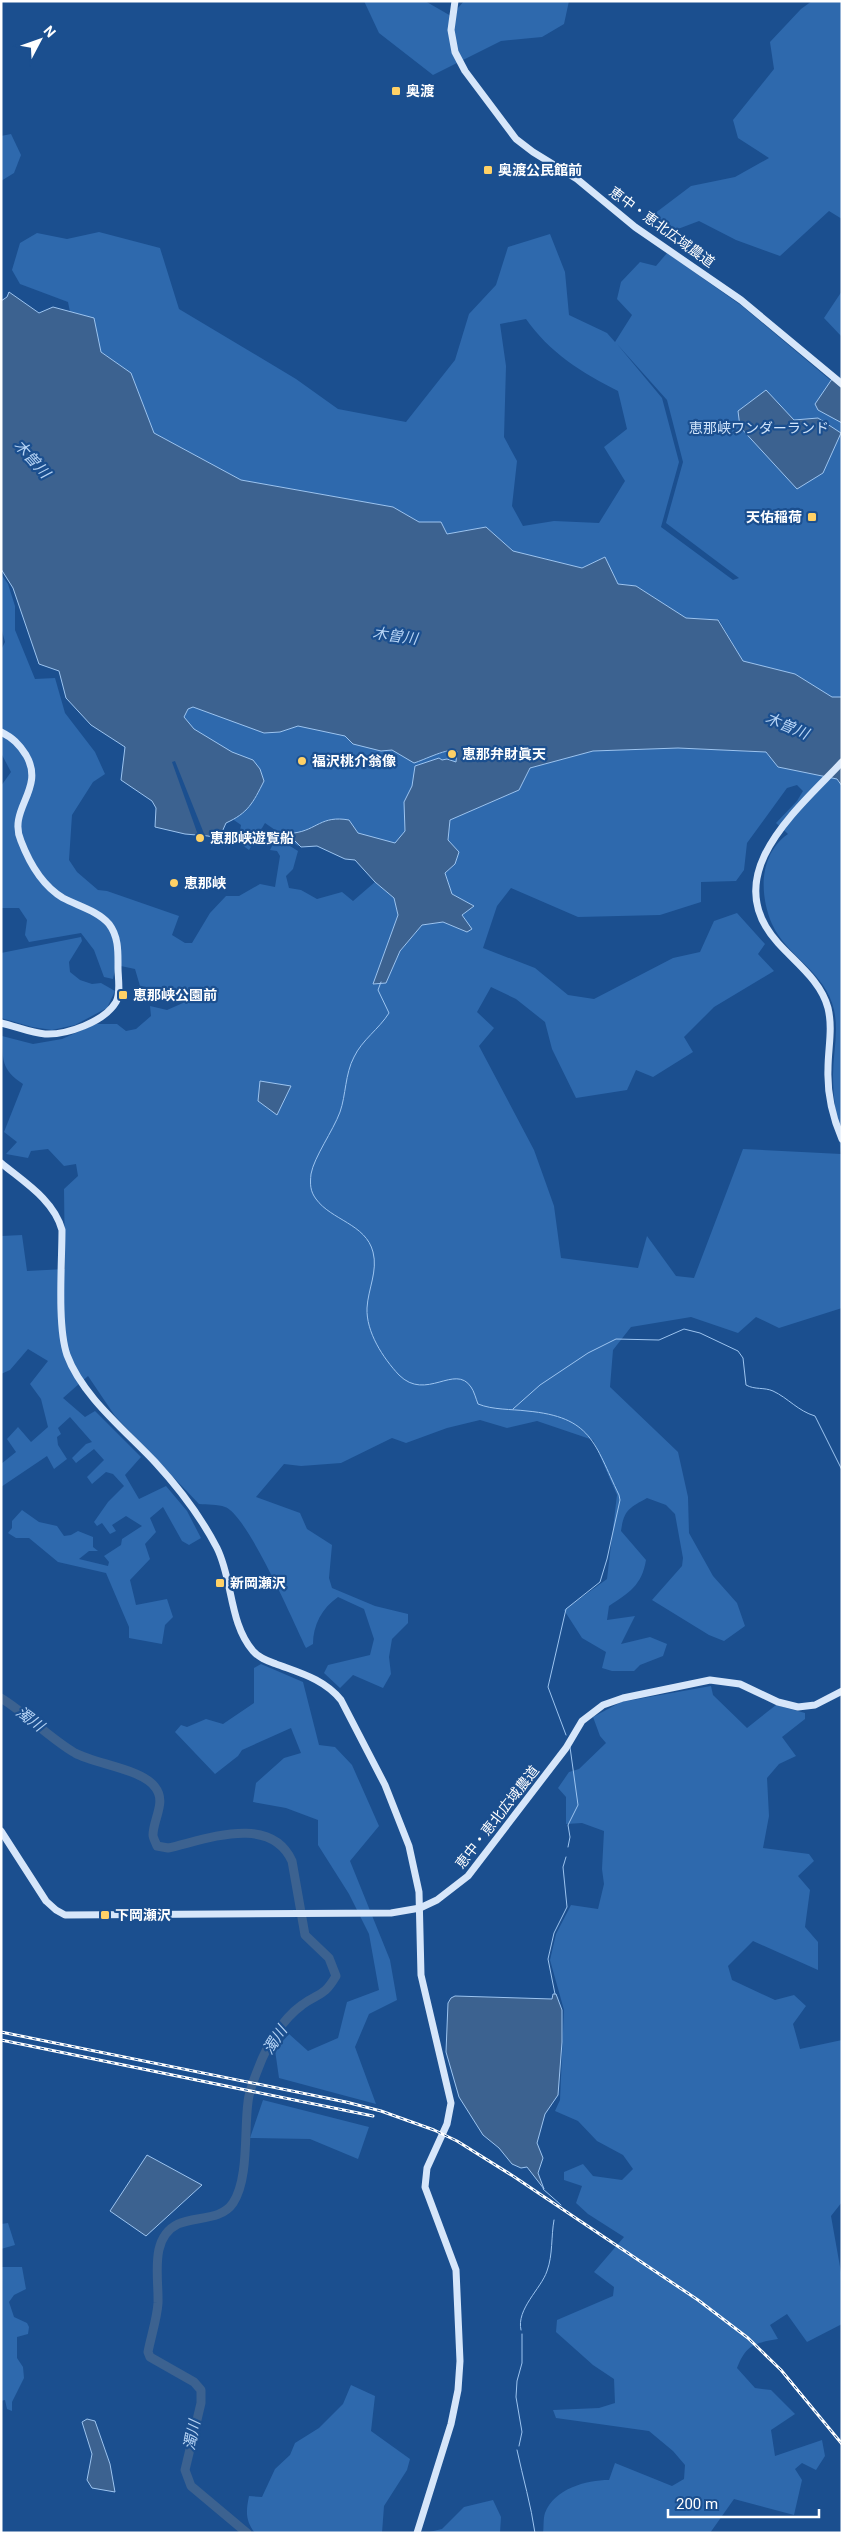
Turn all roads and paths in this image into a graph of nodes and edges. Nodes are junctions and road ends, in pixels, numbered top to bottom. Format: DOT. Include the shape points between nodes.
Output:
graph roads {
  1 [pos="455,1"];
  2 [pos="842,384"];
  3 [pos="1,732"];
  4 [pos="842,762"];
  5 [pos="1,1023"];
  6 [pos="842,1139"];
  7 [pos="1,1163"];
  8 [pos="842,1691"];
  9 [pos="1,1831"];
  10 [pos="420,1908"];
  11 [pos="417,2533"];
  1 -- 2 [label="street, 恵中・恵北広域農道" via="451,30 455,52 465,71 516,139 577,179 636,227 741,300"];
  3 -- 5 [label="street" via="22,748 33,771 32,786 18,823 21,842 48,887 99,915 112,928 117,947 118,988 116,1001 107,1012 59,1034 44,1034"];
  4 -- 6 [label="street" via="776,833 758,873 757,896 768,930 812,979 828,1008 831,1029 829,1100"];
  7 -- 10 [label="street" via="46,1200 58,1216 62,1230 62,1329 67,1354 75,1370 117,1426 171,1480 199,1518 218,1550 241,1630 254,1653 320,1681 332,1688 341,1700 398,1815 409,1846"];
  8 -- 10 [label="street, 恵中・恵北広域農道" via="815,1705 798,1707 778,1702 740,1684 710,1680 603,1705 582,1721 566,1748 468,1876 449,1893"];
  9 -- 10 [label="street, 恵中・恵北広域農道" via="46,1901 65,1915 391,1913"];
  10 -- 11 [label="street" via="420,1975 450,2095 447,2124 435,2148 425,2187 456,2270 460,2360 451,2424"];
}
